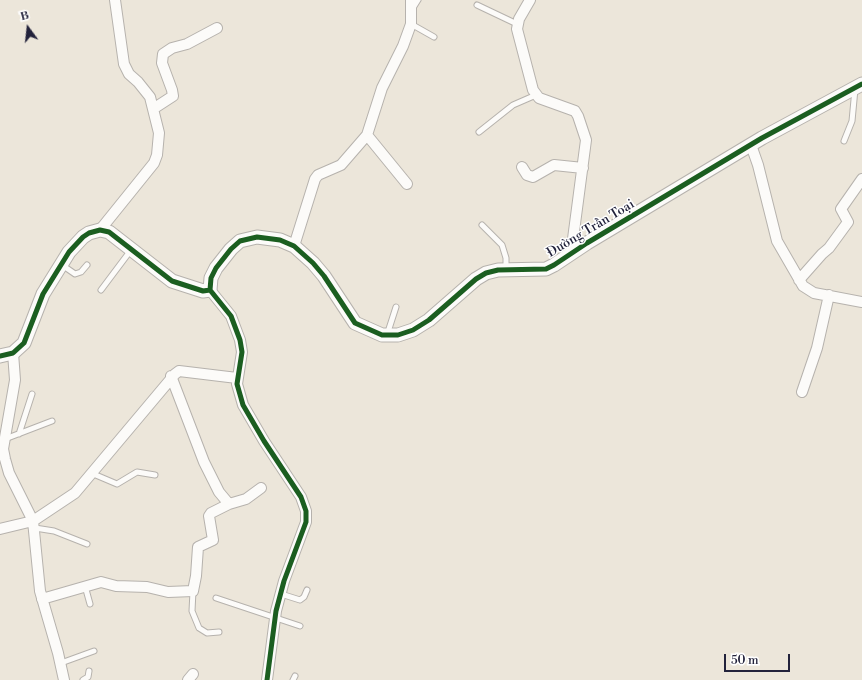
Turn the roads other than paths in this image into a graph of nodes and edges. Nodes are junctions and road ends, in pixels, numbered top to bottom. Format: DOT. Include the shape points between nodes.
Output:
graph roads {
  1 [pos="115,0"];
  2 [pos="418,0"];
  3 [pos="530,0"];
  4 [pos="412,4"];
  5 [pos="477,5"];
  6 [pos="411,24"];
  7 [pos="517,24"];
  8 [pos="217,28"];
  9 [pos="434,37"];
  10 [pos="859,86"];
  11 [pos="536,95"];
  12 [pos="153,109"];
  13 [pos="479,132"];
  14 [pos="367,135"];
  15 [pos="844,141"];
  16 [pos="751,145"];
  17 [pos="522,167"];
  18 [pos="583,168"];
  19 [pos="862,179"];
  20 [pos="407,184"];
  21 [pos="482,225"];
  22 [pos="100,230"];
  23 [pos="294,246"];
  24 [pos="131,250"];
  25 [pos="571,254"];
  26 [pos="61,264"];
  27 [pos="87,266"];
  28 [pos="506,270"];
  29 [pos="799,280"];
  30 [pos="101,290"];
  31 [pos="210,290"];
  32 [pos="829,295"];
  33 [pos="862,302"];
  34 [pos="396,307"];
  35 [pos="386,336"];
  36 [pos="13,353"];
  37 [pos="0,356"];
  38 [pos="171,376"];
  39 [pos="237,378"];
  40 [pos="802,392"];
  41 [pos="32,394"];
  42 [pos="52,421"];
  43 [pos="19,434"];
  44 [pos="5,439"];
  45 [pos="91,473"];
  46 [pos="155,475"];
  47 [pos="261,488"];
  48 [pos="229,504"];
  49 [pos="34,524"];
  50 [pos="0,529"];
  51 [pos="88,544"];
  52 [pos="85,586"];
  53 [pos="307,590"];
  54 [pos="193,591"];
  55 [pos="281,594"];
  56 [pos="216,598"];
  57 [pos="42,599"];
  58 [pos="90,604"];
  59 [pos="276,616"];
  60 [pos="300,626"];
  61 [pos="219,632"];
  62 [pos="94,651"];
  63 [pos="61,663"];
  64 [pos="89,671"];
  65 [pos="64,680"];
  66 [pos="83,680"];
  67 [pos="267,680"];
  1 -- 12 [label="street" via="124,64 129,74 150,97"];
  2 -- 4 [label="lane"];
  3 -- 7 [label="street"];
  4 -- 6 [label="street"];
  5 -- 7 [label="lane"];
  6 -- 9 [label="lane"];
  6 -- 14 [label="street" via="382,88"];
  7 -- 11 [label="street"];
  8 -- 12 [label="street" via="163,54 162,63 173,96"];
  10 -- 15 [label="lane" via="852,121"];
  10 -- 16 [label="street, Đường Trần Toại"];
  11 -- 13 [label="lane" via="513,104"];
  11 -- 18 [label="street" via="567,107 578,116 586,140"];
  12 -- 22 [label="street" via="159,133 154,163"];
  14 -- 20 [label="street"];
  14 -- 23 [label="street" via="341,165 318,175 315,179"];
  16 -- 25 [label="street, Đường Trần Toại"];
  16 -- 29 [label="street" via="777,242"];
  17 -- 18 [label="street" via="527,175 533,177 554,165"];
  18 -- 25 [label="street"];
  19 -- 29 [label="street" via="841,209 848,222 829,248"];
  21 -- 28 [label="lane" via="502,245"];
  22 -- 24 [label="street" via="109,232"];
  22 -- 26 [label="street" via="83,237"];
  23 -- 31 [label="street" via="268,237 240,241 216,268"];
  23 -- 35 [label="street" via="324,276 355,323"];
  24 -- 30 [label="lane"];
  24 -- 31 [label="street" via="172,281 197,289"];
  25 -- 28 [label="street, Đường Trần Toại" via="546,268"];
  26 -- 27 [label="lane" via="75,274"];
  26 -- 36 [label="street" via="44,294 24,342"];
  28 -- 35 [label="street, Đường Trần Toại" via="486,273 476,279 429,320 413,330"];
  29 -- 32 [label="street" via="808,291"];
  31 -- 39 [label="street" via="224,305 237,327 242,352"];
  32 -- 33 [label="street"];
  32 -- 40 [label="street" via="817,348"];
  34 -- 35 [label="lane"];
  36 -- 37 [label="street"];
  36 -- 44 [label="street" via="15,380"];
  38 -- 39 [label="street" via="179,371"];
  38 -- 45 [label="street"];
  38 -- 48 [label="street" via="204,462 219,492"];
  39 -- 55 [label="street" via="237,389 243,405 301,497 306,511 306,522 293,553"];
  41 -- 43 [label="lane"];
  42 -- 43 [label="lane"];
  43 -- 44 [label="lane"];
  44 -- 49 [label="street" via="4,449 9,473"];
  45 -- 46 [label="lane" via="117,484 137,472"];
  45 -- 49 [label="street" via="75,493"];
  47 -- 48 [label="street" via="246,499"];
  48 -- 54 [label="street" via="209,516 213,540 198,547"];
  49 -- 50 [label="street"];
  49 -- 51 [label="lane"];
  49 -- 57 [label="street"];
  52 -- 54 [label="street" via="105,582 116,586 147,587 168,592"];
  52 -- 57 [label="street"];
  52 -- 58 [label="lane"];
  53 -- 55 [label="lane" via="300,600"];
  54 -- 61 [label="lane" via="192,611 199,628 207,633"];
  55 -- 59 [label="street"];
  56 -- 59 [label="lane"];
  57 -- 63 [label="street"];
  59 -- 60 [label="lane"];
  59 -- 67 [label="street"];
  62 -- 63 [label="lane"];
  63 -- 65 [label="street"];
  64 -- 66 [label="lane" via="88,677"];
}
